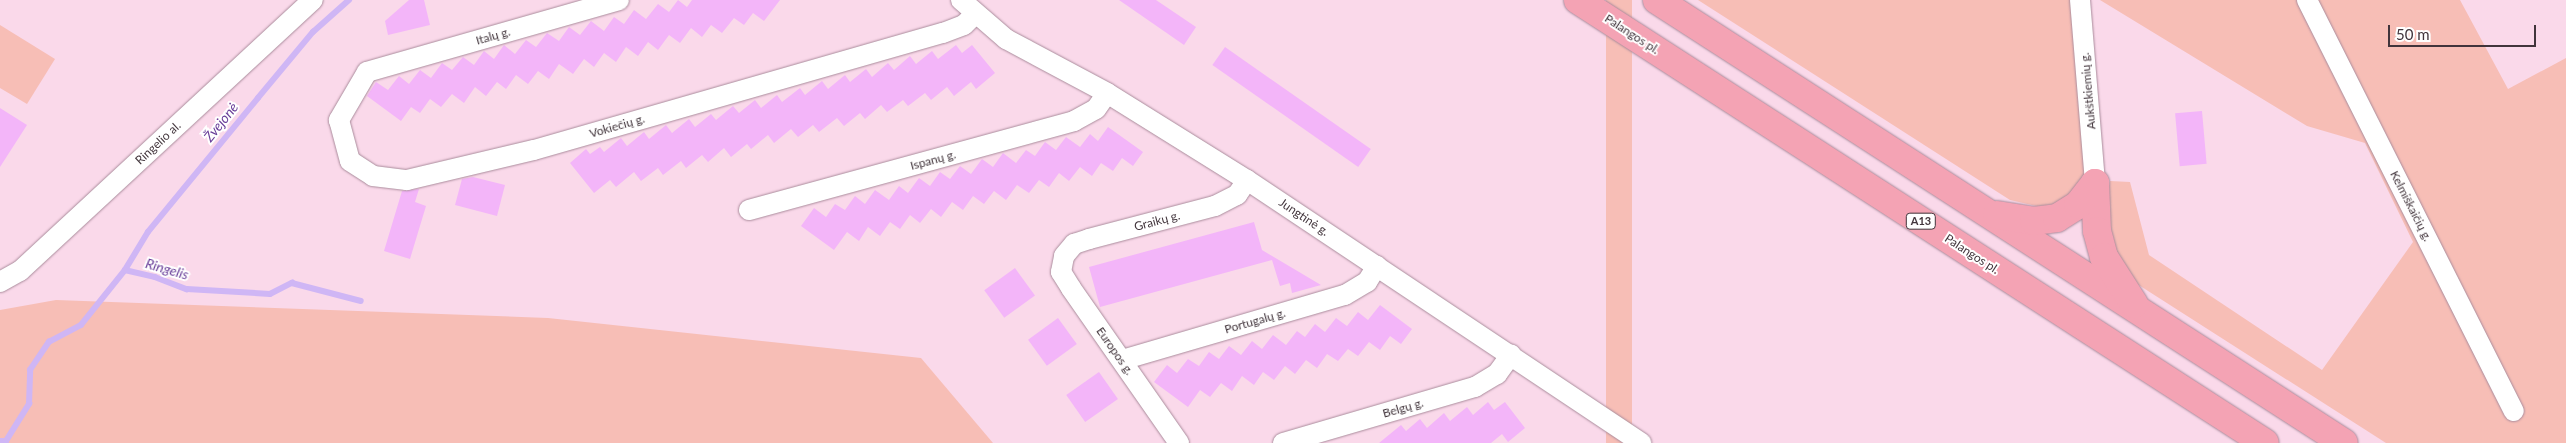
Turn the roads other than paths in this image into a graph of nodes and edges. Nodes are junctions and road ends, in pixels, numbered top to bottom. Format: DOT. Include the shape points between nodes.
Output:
graph roads {
  1 [pos="313,0"];
  2 [pos="619,0"];
  3 [pos="961,0"];
  4 [pos="1578,0"];
  5 [pos="1657,0"];
  6 [pos="2080,0"];
  7 [pos="2307,0"];
  8 [pos="975,14"];
  9 [pos="367,72"];
  10 [pos="1107,93"];
  11 [pos="1247,180"];
  12 [pos="2095,183"];
  13 [pos="749,210"];
  14 [pos="1988,213"];
  15 [pos="1064,256"];
  16 [pos="1378,266"];
  17 [pos="0,282"];
  18 [pos="2139,311"];
  19 [pos="1511,355"];
  20 [pos="1122,360"];
  21 [pos="2514,411"];
  22 [pos="1178,443"];
  23 [pos="1283,443"];
  24 [pos="1641,443"];
  25 [pos="2265,443"];
  26 [pos="2344,443"];
  1 -- 17 [label="street, Ringelio al." via="20,271"];
  2 -- 9 [label="street, Italų g."];
  3 -- 8 [label="street, Jungtinė g."];
  4 -- 25 [label="highway, Palangos pl. / A13"];
  5 -- 14 [label="highway"];
  6 -- 12 [label="street, Aukštkiemių g."];
  7 -- 21 [label="street, Kelmiškaičių g."];
  8 -- 9 [label="street, Vokiečių g." via="964,25 943,33 534,150 407,180 373,176 350,161 339,120"];
  8 -- 10 [label="street, Jungtinė g." via="1006,39"];
  10 -- 11 [label="street, Jungtinė g."];
  10 -- 13 [label="street, Ispanų g." via="1096,109 1074,121"];
  11 -- 15 [label="street, Graikų g." via="1237,195 1215,206 1089,239 1074,244"];
  11 -- 16 [label="street, Jungtinė g."];
  12 -- 14 [label="highway" via="2078,205 2057,218 2034,221"];
  12 -- 18 [label="highway" via="2097,231 2104,257"];
  14 -- 18 [label="highway"];
  15 -- 20 [label="street, Europos g." via="1062,272"];
  16 -- 19 [label="street, Jungtinė g."];
  16 -- 20 [label="street, Portugalų g." via="1367,282 1345,295"];
  18 -- 26 [label="highway"];
  19 -- 23 [label="street, Belgų g." via="1497,374 1475,387"];
  19 -- 24 [label="street, Jungtinė g."];
  20 -- 22 [label="street, Europos g."];
}
